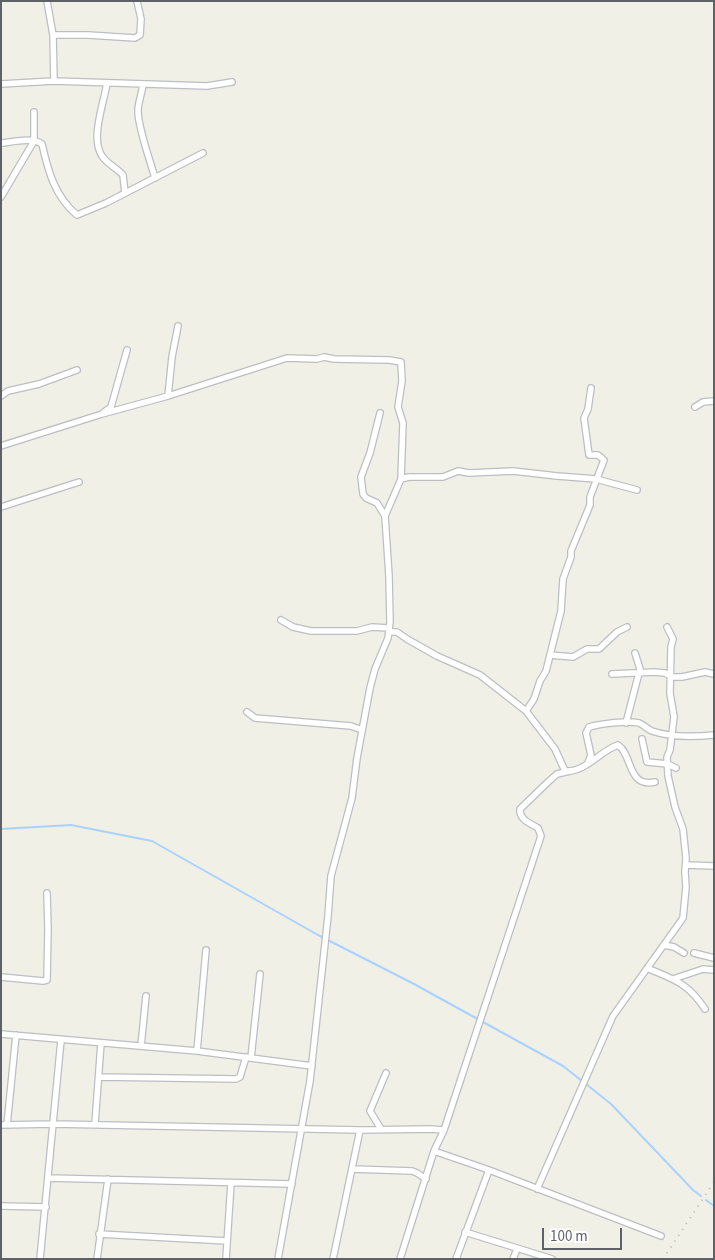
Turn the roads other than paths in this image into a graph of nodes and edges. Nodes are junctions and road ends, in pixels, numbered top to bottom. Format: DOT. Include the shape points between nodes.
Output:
graph roads {
  1 [pos="47,1"];
  2 [pos="137,1"];
  3 [pos="53,35"];
  4 [pos="54,81"];
  5 [pos="232,82"];
  6 [pos="107,83"];
  7 [pos="1,84"];
  8 [pos="143,84"];
  9 [pos="34,112"];
  10 [pos="34,141"];
  11 [pos="1,143"];
  12 [pos="203,153"];
  13 [pos="155,178"];
  14 [pos="125,193"];
  15 [pos="1,198"];
  16 [pos="178,326"];
  17 [pos="127,350"];
  18 [pos="77,370"];
  19 [pos="591,388"];
  20 [pos="1,396"];
  21 [pos="168,396"];
  22 [pos="714,401"];
  23 [pos="695,407"];
  24 [pos="380,413"];
  25 [pos="102,414"];
  26 [pos="1,446"];
  27 [pos="401,479"];
  28 [pos="596,479"];
  29 [pos="79,482"];
  30 [pos="637,490"];
  31 [pos="1,507"];
  32 [pos="385,516"];
  33 [pos="282,620"];
  34 [pos="627,627"];
  35 [pos="667,628"];
  36 [pos="389,630"];
  37 [pos="635,653"];
  38 [pos="550,654"];
  39 [pos="714,672"];
  40 [pos="639,673"];
  41 [pos="612,674"];
  42 [pos="672,677"];
  43 [pos="526,711"];
  44 [pos="247,712"];
  45 [pos="626,723"];
  46 [pos="362,730"];
  47 [pos="671,734"];
  48 [pos="714,735"];
  49 [pos="642,739"];
  50 [pos="588,763"];
  51 [pos="668,764"];
  52 [pos="676,768"];
  53 [pos="570,771"];
  54 [pos="655,782"];
  55 [pos="686,865"];
  56 [pos="714,866"];
  57 [pos="47,893"];
  58 [pos="664,945"];
  59 [pos="206,950"];
  60 [pos="684,953"];
  61 [pos="694,953"];
  62 [pos="714,958"];
  63 [pos="647,968"];
  64 [pos="714,970"];
  65 [pos="260,974"];
  66 [pos="1,977"];
  67 [pos="673,979"];
  68 [pos="146,996"];
  69 [pos="705,1009"];
  70 [pos="1,1034"];
  71 [pos="16,1035"];
  72 [pos="61,1040"];
  73 [pos="101,1043"];
  74 [pos="141,1046"];
  75 [pos="197,1051"];
  76 [pos="249,1058"];
  77 [pos="312,1066"];
  78 [pos="386,1073"];
  79 [pos="100,1077"];
  80 [pos="53,1124"];
  81 [pos="95,1124"];
  82 [pos="4,1125"];
  83 [pos="301,1128"];
  84 [pos="381,1129"];
  85 [pos="360,1130"];
  86 [pos="444,1130"];
  87 [pos="434,1152"];
  88 [pos="352,1169"];
  89 [pos="489,1170"];
  90 [pos="48,1178"];
  91 [pos="108,1179"];
  92 [pos="426,1179"];
  93 [pos="231,1183"];
  94 [pos="292,1184"];
  95 [pos="537,1189"];
  96 [pos="1,1206"];
  97 [pos="46,1207"];
  98 [pos="465,1232"];
  99 [pos="100,1234"];
  100 [pos="661,1236"];
  101 [pos="227,1241"];
  102 [pos="517,1249"];
  103 [pos="40,1259"];
  104 [pos="97,1259"];
  105 [pos="226,1259"];
  106 [pos="278,1259"];
  107 [pos="333,1259"];
  108 [pos="400,1259"];
  109 [pos="456,1259"];
  110 [pos="513,1259"];
  111 [pos="552,1259"];
  1 -- 3 [label="street"];
  2 -- 3 [label="street" via="141,26 140,36 136,38"];
  3 -- 4 [label="street"];
  4 -- 6 [label="street"];
  4 -- 7 [label="street"];
  5 -- 8 [label="street" via="207,86"];
  6 -- 8 [label="street"];
  6 -- 14 [label="street" via="100,113 98,144 103,157 123,175"];
  8 -- 13 [label="street" via="138,114"];
  9 -- 10 [label="street"];
  10 -- 11 [label="street"];
  10 -- 14 [label="street" via="42,144 55,188 77,215"];
  10 -- 15 [label="street"];
  12 -- 13 [label="street"];
  13 -- 14 [label="street"];
  16 -- 21 [label="street"];
  17 -- 25 [label="street" via="111,406"];
  18 -- 20 [label="street"];
  19 -- 28 [label="street" via="584,418 587,450 589,455 598,455 604,460"];
  21 -- 25 [label="street"];
  21 -- 27 [label="street" via="287,358 401,362 398,408 403,423"];
  22 -- 23 [label="street"];
  24 -- 32 [label="street" via="361,475 362,492 377,503"];
  25 -- 26 [label="street"];
  27 -- 28 [label="street" via="444,477 458,471 513,471"];
  27 -- 32 [label="street"];
  28 -- 30 [label="street"];
  28 -- 38 [label="street" via="563,579 561,610"];
  29 -- 31 [label="street"];
  32 -- 36 [label="street"];
  33 -- 36 [label="street" via="294,628 311,631 372,627"];
  34 -- 38 [label="street" via="599,649 587,649 573,657"];
  35 -- 42 [label="street" via="673,639"];
  36 -- 43 [label="street" via="480,675"];
  36 -- 46 [label="street" via="371,682"];
  37 -- 40 [label="street"];
  38 -- 43 [label="street" via="546,671"];
  39 -- 42 [label="street"];
  40 -- 41 [label="street"];
  40 -- 42 [label="street" via="665,673"];
  40 -- 45 [label="street"];
  42 -- 47 [label="street" via="670,693 674,717"];
  43 -- 53 [label="street" via="555,749 565,771"];
  44 -- 46 [label="street" via="255,718 351,726"];
  45 -- 47 [label="street" via="639,723 651,731"];
  45 -- 50 [label="street" via="589,728 586,733 590,755"];
  46 -- 77 [label="street" via="352,798 331,876"];
  47 -- 48 [label="street"];
  47 -- 51 [label="street"];
  49 -- 51 [label="street" via="647,762"];
  50 -- 53 [label="street"];
  50 -- 54 [label="street" via="618,745 625,752 634,776 644,782"];
  51 -- 52 [label="street"];
  51 -- 55 [label="street" via="673,799 683,829"];
  53 -- 86 [label="street" via="557,774 520,810 522,818 538,828 541,836"];
  55 -- 56 [label="street"];
  55 -- 58 [label="street" via="683,918"];
  57 -- 66 [label="street" via="47,980"];
  58 -- 60 [label="street"];
  58 -- 63 [label="street"];
  59 -- 75 [label="street"];
  61 -- 62 [label="street"];
  63 -- 67 [label="street"];
  63 -- 95 [label="street" via="612,1016"];
  64 -- 67 [label="street" via="703,969"];
  65 -- 76 [label="street"];
  67 -- 69 [label="street" via="694,993"];
  68 -- 74 [label="street"];
  70 -- 71 [label="street"];
  71 -- 72 [label="street"];
  71 -- 82 [label="street"];
  72 -- 73 [label="street"];
  72 -- 80 [label="street"];
  73 -- 74 [label="street"];
  73 -- 79 [label="street"];
  74 -- 75 [label="street"];
  75 -- 76 [label="street"];
  76 -- 77 [label="street"];
  76 -- 79 [label="street" via="236,1080"];
  77 -- 83 [label="street"];
  78 -- 84 [label="street" via="370,1111"];
  79 -- 81 [label="street"];
  80 -- 81 [label="street"];
  80 -- 82 [label="street"];
  80 -- 90 [label="street"];
  81 -- 83 [label="street"];
  83 -- 85 [label="street"];
  83 -- 94 [label="street"];
  84 -- 85 [label="street"];
  84 -- 86 [label="street"];
  85 -- 88 [label="street"];
  86 -- 87 [label="street"];
  87 -- 89 [label="street"];
  87 -- 92 [label="street"];
  88 -- 92 [label="street" via="412,1171"];
  88 -- 107 [label="street"];
  89 -- 95 [label="street"];
  89 -- 98 [label="street"];
  90 -- 91 [label="street"];
  90 -- 97 [label="street"];
  91 -- 93 [label="street"];
  91 -- 99 [label="street"];
  92 -- 108 [label="street"];
  93 -- 94 [label="street"];
  93 -- 101 [label="street"];
  94 -- 106 [label="street"];
  95 -- 100 [label="street"];
  96 -- 97 [label="street"];
  97 -- 103 [label="street"];
  98 -- 102 [label="street"];
  98 -- 109 [label="street"];
  99 -- 101 [label="street"];
  99 -- 104 [label="street"];
  101 -- 105 [label="street"];
  102 -- 110 [label="street"];
  102 -- 111 [label="street"];
}
